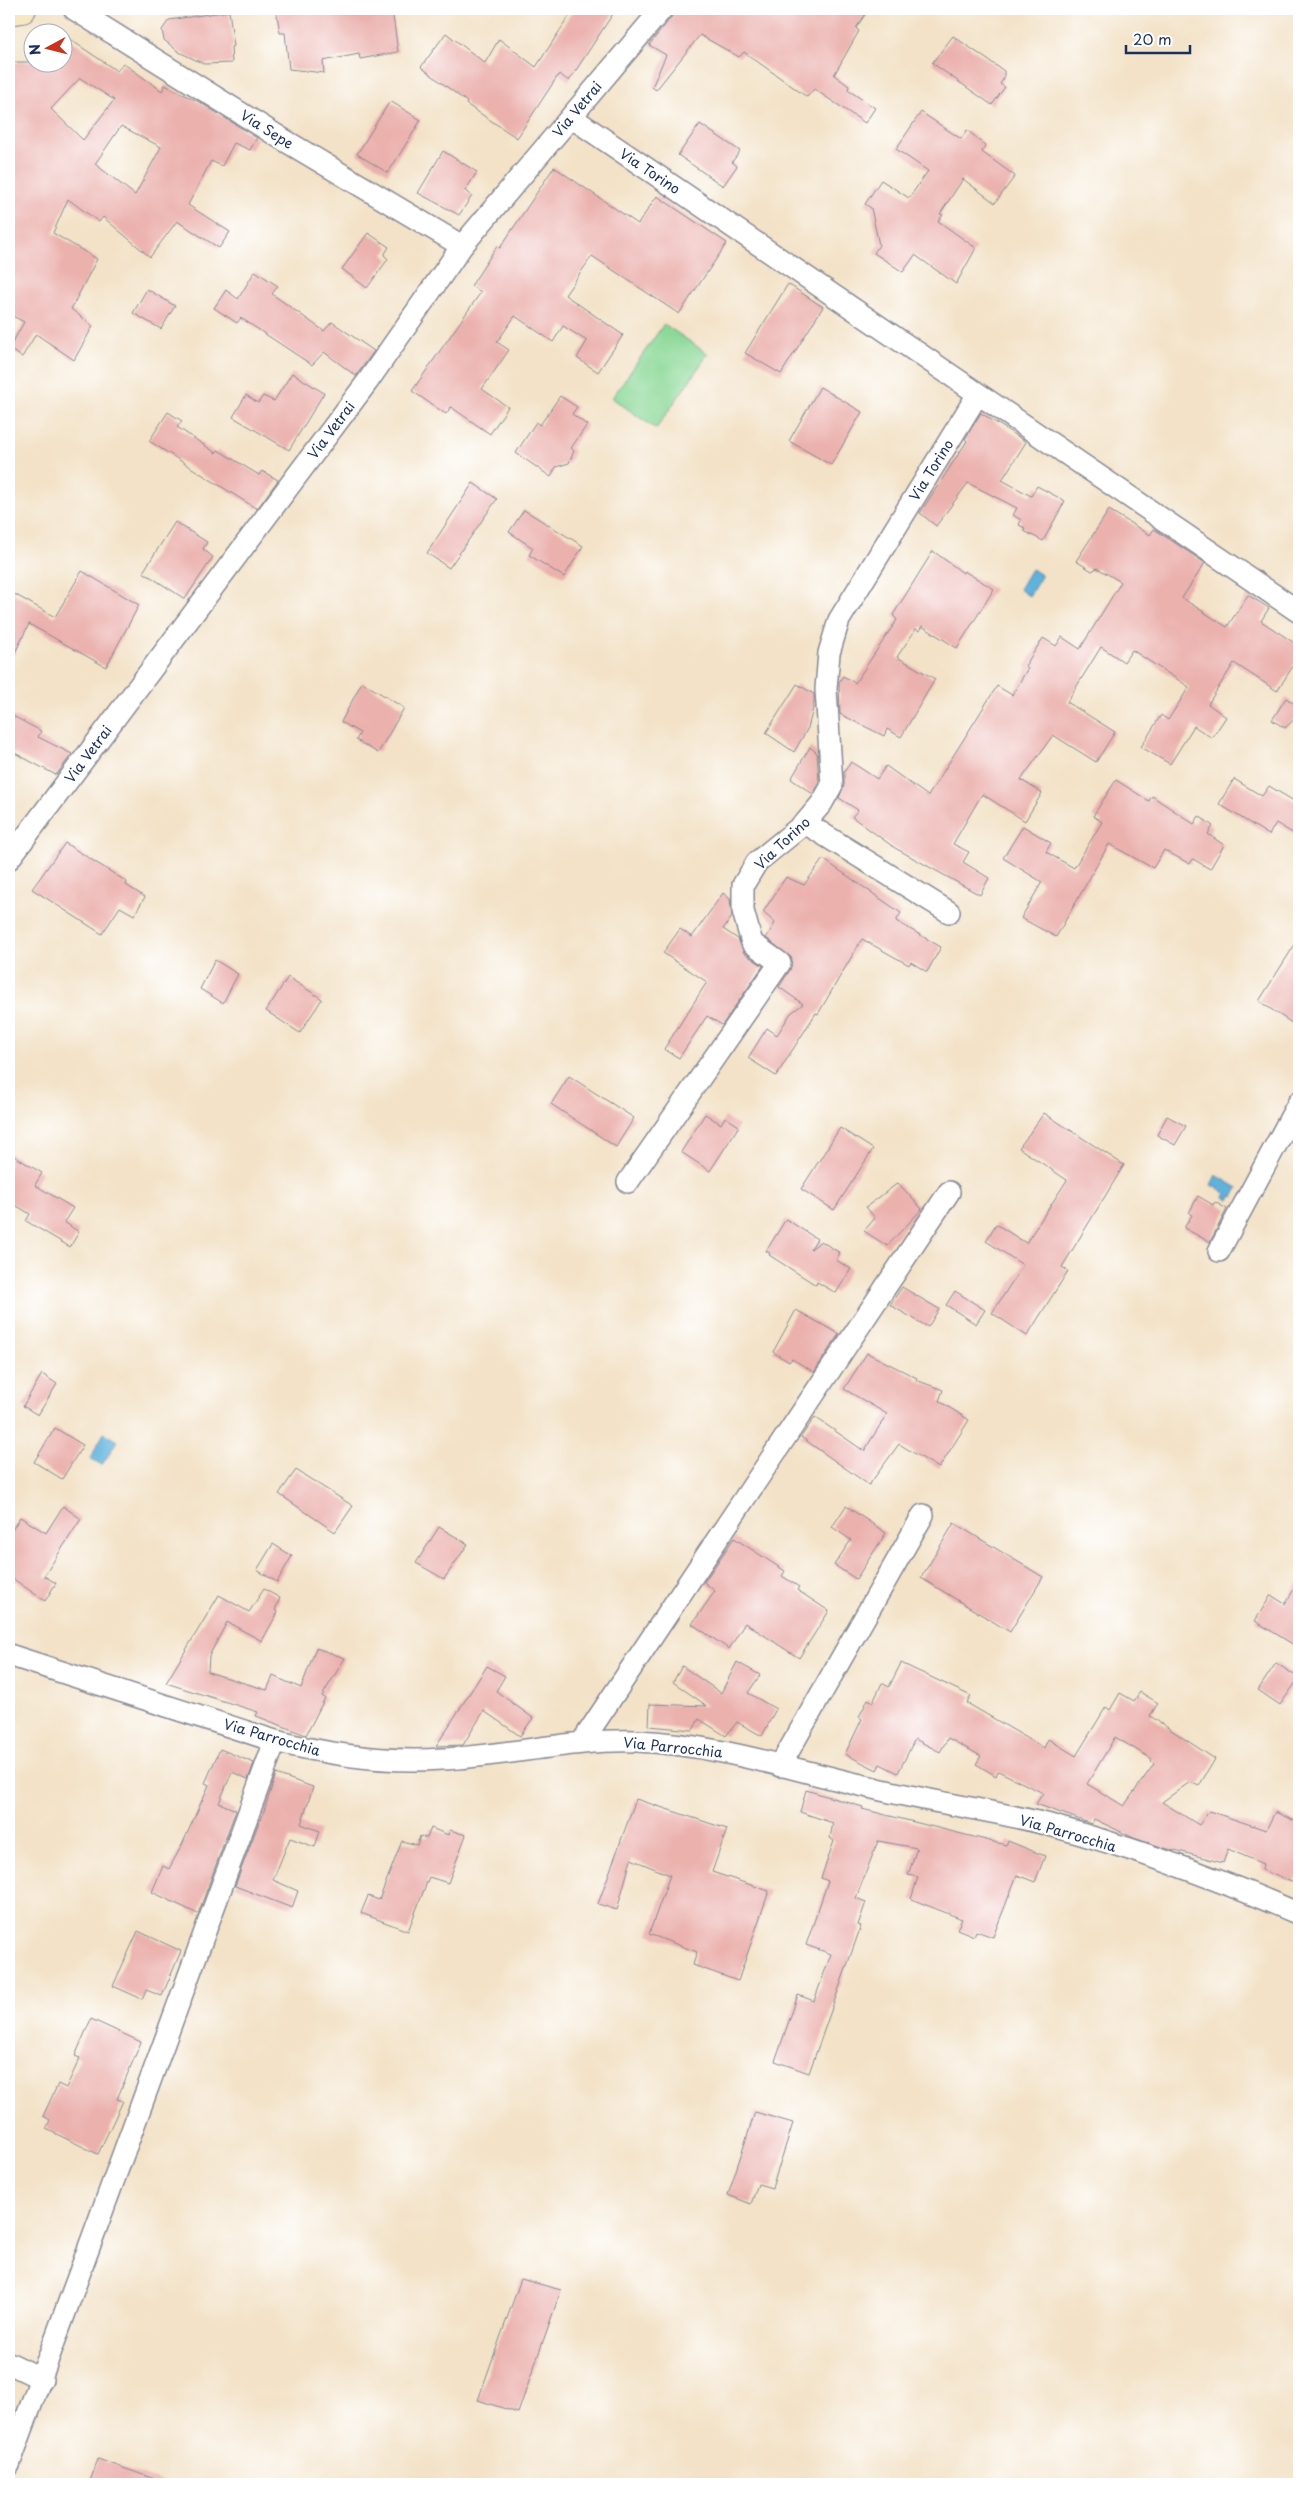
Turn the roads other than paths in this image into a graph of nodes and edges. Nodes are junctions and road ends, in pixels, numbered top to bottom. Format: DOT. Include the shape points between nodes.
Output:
graph roads {
  1 [pos="22,9"];
  2 [pos="74,9"];
  3 [pos="662,9"];
  4 [pos="9,10"];
  5 [pos="570,117"];
  6 [pos="462,246"];
  7 [pos="978,394"];
  8 [pos="1299,612"];
  9 [pos="805,824"];
  10 [pos="9,859"];
  11 [pos="949,912"];
  12 [pos="1299,1102"];
  13 [pos="628,1182"];
  14 [pos="949,1192"];
  15 [pos="1219,1251"];
  16 [pos="923,1515"];
  17 [pos="9,1655"];
  18 [pos="275,1741"];
  19 [pos="582,1742"];
  20 [pos="780,1766"];
  21 [pos="1299,1914"];
  22 [pos="9,2363"];
  23 [pos="42,2379"];
  24 [pos="9,2465"];
  1 -- 4 [label="main road"];
  2 -- 6 [label="street, Via Sepe"];
  3 -- 5 [label="street, Via Vetrai"];
  5 -- 6 [label="street, Via Vetrai"];
  5 -- 7 [label="street, Via Torino"];
  6 -- 10 [label="street, Via Vetrai" via="368,381"];
  7 -- 8 [label="street, Via Torino"];
  7 -- 9 [label="street, Via Torino" via="839,620 829,653 826,689 832,786"];
  9 -- 11 [label="street"];
  9 -- 13 [label="street, Via Torino" via="757,862 743,885 744,911 752,943 780,963"];
  12 -- 15 [label="street"];
  14 -- 19 [label="street"];
  16 -- 20 [label="street"];
  17 -- 18 [label="street, Via Parrocchia"];
  18 -- 19 [label="street, Via Parrocchia" via="314,1751 385,1760 443,1759"];
  18 -- 23 [label="street"];
  19 -- 20 [label="street, Via Parrocchia" via="665,1744 720,1751"];
  20 -- 21 [label="street, Via Parrocchia" via="1046,1824 1138,1853"];
  22 -- 23 [label="street"];
  23 -- 24 [label="street"];
}
